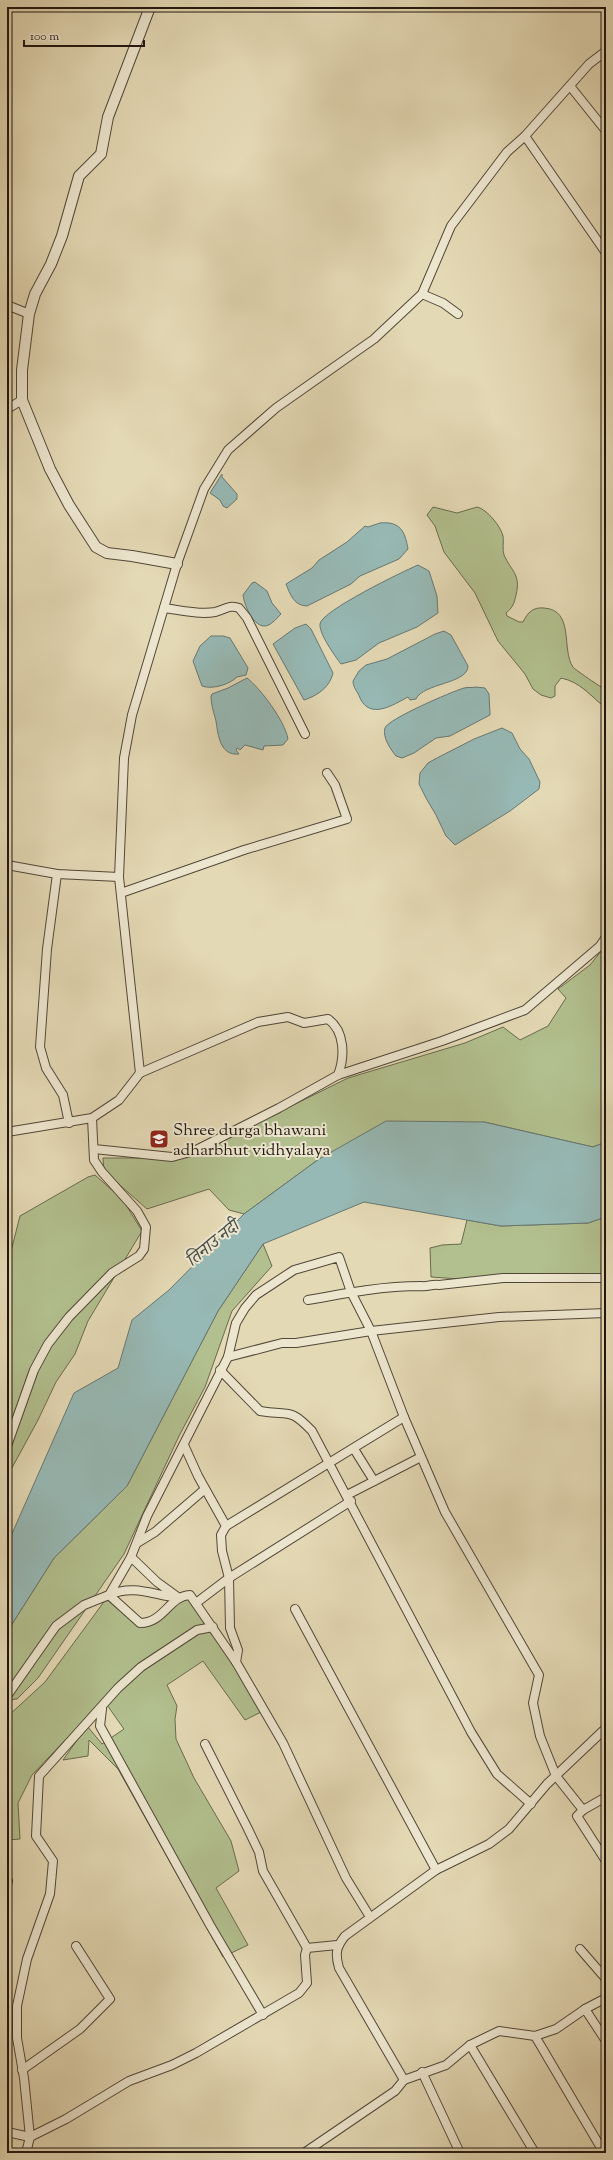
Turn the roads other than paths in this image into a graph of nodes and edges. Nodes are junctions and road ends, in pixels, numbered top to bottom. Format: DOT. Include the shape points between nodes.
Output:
graph roads {
  1 [pos="150,7"];
  2 [pos="606,51"];
  3 [pos="570,86"];
  4 [pos="606,131"];
  5 [pos="525,136"];
  6 [pos="606,253"];
  7 [pos="422,294"];
  8 [pos="7,305"];
  9 [pos="29,314"];
  10 [pos="458,314"];
  11 [pos="22,400"];
  12 [pos="7,409"];
  13 [pos="177,564"];
  14 [pos="164,608"];
  15 [pos="305,734"];
  16 [pos="326,773"];
  17 [pos="7,865"];
  18 [pos="57,874"];
  19 [pos="119,877"];
  20 [pos="121,893"];
  21 [pos="606,937"];
  22 [pos="140,1073"];
  23 [pos="338,1075"];
  24 [pos="92,1118"];
  25 [pos="69,1123"];
  26 [pos="7,1132"];
  27 [pos="94,1149"];
  28 [pos="606,1278"];
  29 [pos="352,1292"];
  30 [pos="308,1300"];
  31 [pos="606,1313"];
  32 [pos="371,1331"];
  33 [pos="228,1357"];
  34 [pos="220,1370"];
  35 [pos="404,1416"];
  36 [pos="184,1445"];
  37 [pos="7,1446"];
  38 [pos="354,1448"];
  39 [pos="421,1457"];
  40 [pos="329,1464"];
  41 [pos="374,1481"];
  42 [pos="205,1489"];
  43 [pos="349,1498"];
  44 [pos="226,1526"];
  45 [pos="137,1543"];
  46 [pos="131,1557"];
  47 [pos="229,1578"];
  48 [pos="109,1596"];
  49 [pos="178,1598"];
  50 [pos="196,1603"];
  51 [pos="295,1609"];
  52 [pos="213,1627"];
  53 [pos="236,1662"];
  54 [pos="7,1696"];
  55 [pos="102,1708"];
  56 [pos="606,1728"];
  57 [pos="205,1744"];
  58 [pos="556,1776"];
  59 [pos="606,1797"];
  60 [pos="531,1804"];
  61 [pos="582,1810"];
  62 [pos="606,1861"];
  63 [pos="436,1870"];
  64 [pos="370,1917"];
  65 [pos="337,1945"];
  66 [pos="76,1946"];
  67 [pos="307,1948"];
  68 [pos="580,1949"];
  69 [pos="606,1979"];
  70 [pos="606,1998"];
  71 [pos="585,2009"];
  72 [pos="263,2015"];
  73 [pos="535,2036"];
  74 [pos="606,2040"];
  75 [pos="470,2045"];
  76 [pos="22,2070"];
  77 [pos="422,2072"];
  78 [pos="404,2080"];
  79 [pos="7,2132"];
  80 [pos="30,2137"];
  81 [pos="26,2153"];
  82 [pos="304,2153"];
  83 [pos="460,2153"];
  84 [pos="535,2153"];
  85 [pos="604,2153"];
  1 -- 9 [label="street" via="108,117 101,154 79,176 62,236 35,294"];
  2 -- 3 [label="street" via="589,64"];
  3 -- 4 [label="street"];
  3 -- 5 [label="street"];
  5 -- 6 [label="street"];
  5 -- 7 [label="street" via="507,152 452,226"];
  7 -- 10 [label="street" via="443,303"];
  7 -- 13 [label="street" via="374,339 276,408 228,450 204,489"];
  8 -- 9 [label="street"];
  9 -- 11 [label="street" via="22,370"];
  11 -- 12 [label="street"];
  11 -- 13 [label="street" via="50,469 96,547 107,554"];
  13 -- 14 [label="street"];
  14 -- 15 [label="street" via="206,612 228,607 239,608 247,618"];
  14 -- 19 [label="street" via="132,715 124,758"];
  16 -- 20 [label="street" via="335,785 347,820 244,850"];
  17 -- 18 [label="street"];
  18 -- 19 [label="street"];
  18 -- 25 [label="street" via="47,949 40,1047 46,1068 63,1095"];
  19 -- 20 [label="street"];
  20 -- 22 [label="street"];
  21 -- 23 [label="street" via="600,946 525,1010 442,1042"];
  22 -- 23 [label="street" via="258,1022 288,1017 304,1023 328,1019 334,1024 342,1045 344,1062"];
  22 -- 24 [label="street" via="119,1100"];
  23 -- 27 [label="street" via="279,1108 180,1155 172,1157"];
  24 -- 25 [label="street"];
  24 -- 27 [label="street"];
  25 -- 26 [label="street"];
  27 -- 37 [label="street" via="94,1160 102,1172 137,1211 146,1227 144,1249 139,1256 112,1273 48,1344 34,1370"];
  28 -- 29 [label="street" via="503,1278"];
  29 -- 30 [label="street"];
  29 -- 32 [label="street"];
  29 -- 33 [label="street" via="339,1257 294,1270 256,1295 245,1308 236,1323"];
  31 -- 32 [label="street" via="499,1317"];
  32 -- 33 [label="street" via="282,1343"];
  32 -- 35 [label="street"];
  33 -- 34 [label="street"];
  34 -- 36 [label="street"];
  34 -- 40 [label="street" via="260,1411 286,1412 298,1417 312,1431"];
  35 -- 38 [label="street"];
  35 -- 39 [label="street"];
  36 -- 42 [label="street"];
  36 -- 45 [label="street" via="147,1516"];
  38 -- 40 [label="street"];
  38 -- 41 [label="street"];
  39 -- 41 [label="street"];
  39 -- 58 [label="street" via="445,1512 539,1675 533,1703 540,1736"];
  40 -- 43 [label="street"];
  40 -- 44 [label="street"];
  41 -- 43 [label="street"];
  42 -- 44 [label="street"];
  42 -- 45 [label="street" via="156,1532"];
  43 -- 47 [label="street"];
  43 -- 60 [label="street" via="471,1732 497,1774"];
  44 -- 47 [label="street" via="221,1535"];
  45 -- 46 [label="street"];
  46 -- 48 [label="street"];
  46 -- 49 [label="street"];
  47 -- 50 [label="street"];
  47 -- 53 [label="street" via="230,1628 238,1650"];
  48 -- 49 [label="street" via="121,1590 138,1589 159,1596"];
  48 -- 49 [label="street" via="140,1623 156,1620"];
  48 -- 54 [label="street" via="84,1605 56,1626"];
  49 -- 50 [label="street" via="190,1595"];
  50 -- 52 [label="street"];
  51 -- 63 [label="street"];
  52 -- 53 [label="street"];
  52 -- 55 [label="street" via="197,1630 142,1667 118,1688"];
  53 -- 64 [label="street" via="283,1743 343,1871"];
  55 -- 72 [label="street" via="100,1726"];
  55 -- 76 [label="street" via="39,1776 36,1836 53,1861 50,1894 27,1959 17,2006 17,2038"];
  56 -- 58 [label="street"];
  57 -- 67 [label="street" via="259,1852 263,1871"];
  58 -- 60 [label="street"];
  58 -- 61 [label="street"];
  59 -- 61 [label="street"];
  60 -- 63 [label="street" via="509,1829 489,1844"];
  61 -- 62 [label="street" via="577,1816"];
  63 -- 64 [label="street"];
  64 -- 65 [label="street"];
  65 -- 67 [label="street"];
  65 -- 78 [label="street" via="339,1968"];
  66 -- 76 [label="street" via="110,1999 80,2028"];
  67 -- 72 [label="street" via="307,1983 299,1993"];
  68 -- 69 [label="street"];
  70 -- 71 [label="street"];
  71 -- 73 [label="street" via="556,2029"];
  71 -- 74 [label="street"];
  72 -- 80 [label="street" via="172,2065 129,2081 66,2119"];
  73 -- 75 [label="street" via="499,2031"];
  73 -- 85 [label="street"];
  75 -- 77 [label="street" via="446,2065"];
  75 -- 84 [label="street"];
  76 -- 80 [label="street"];
  77 -- 78 [label="street"];
  77 -- 83 [label="street"];
  78 -- 82 [label="street" via="395,2091"];
  79 -- 80 [label="street"];
  80 -- 81 [label="street"];
}
